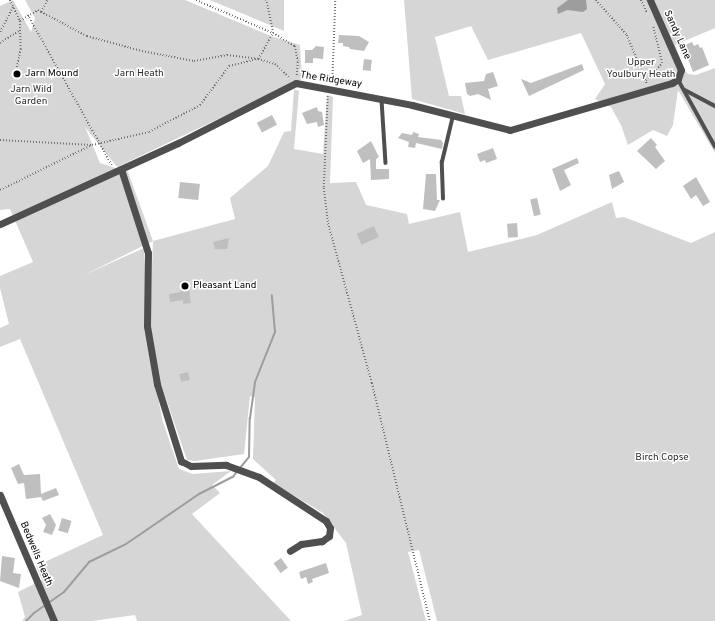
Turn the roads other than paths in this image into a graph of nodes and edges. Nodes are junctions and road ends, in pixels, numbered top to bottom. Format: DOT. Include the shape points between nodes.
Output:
graph roads {
  1 [pos="650,0"];
  2 [pos="678,79"];
  3 [pos="684,90"];
  4 [pos="382,99"];
  5 [pos="715,106"];
  6 [pos="454,115"];
  7 [pos="715,146"];
  8 [pos="386,163"];
  9 [pos="118,170"];
  10 [pos="443,199"];
  11 [pos="0,224"];
  12 [pos="0,495"];
  13 [pos="290,551"];
  14 [pos="54,621"];
  1 -- 2 [label="street, Sandy Lane" via="681,70"];
  2 -- 3 [label="lane"];
  2 -- 6 [label="street, The Ridgeway" via="672,83 510,130"];
  3 -- 5 [label="lane"];
  3 -- 7 [label="lane"];
  4 -- 6 [label="street, The Ridgeway"];
  4 -- 8 [label="lane"];
  4 -- 9 [label="street, The Ridgeway" via="296,83"];
  6 -- 10 [label="lane" via="442,162"];
  9 -- 11 [label="street, The Ridgeway"];
  9 -- 13 [label="street" via="148,253 147,326 158,384 181,462 192,466 226,465 259,477 326,521 330,528 329,536 322,541 300,544"];
  12 -- 14 [label="street, Bedwells Heath"];
}
